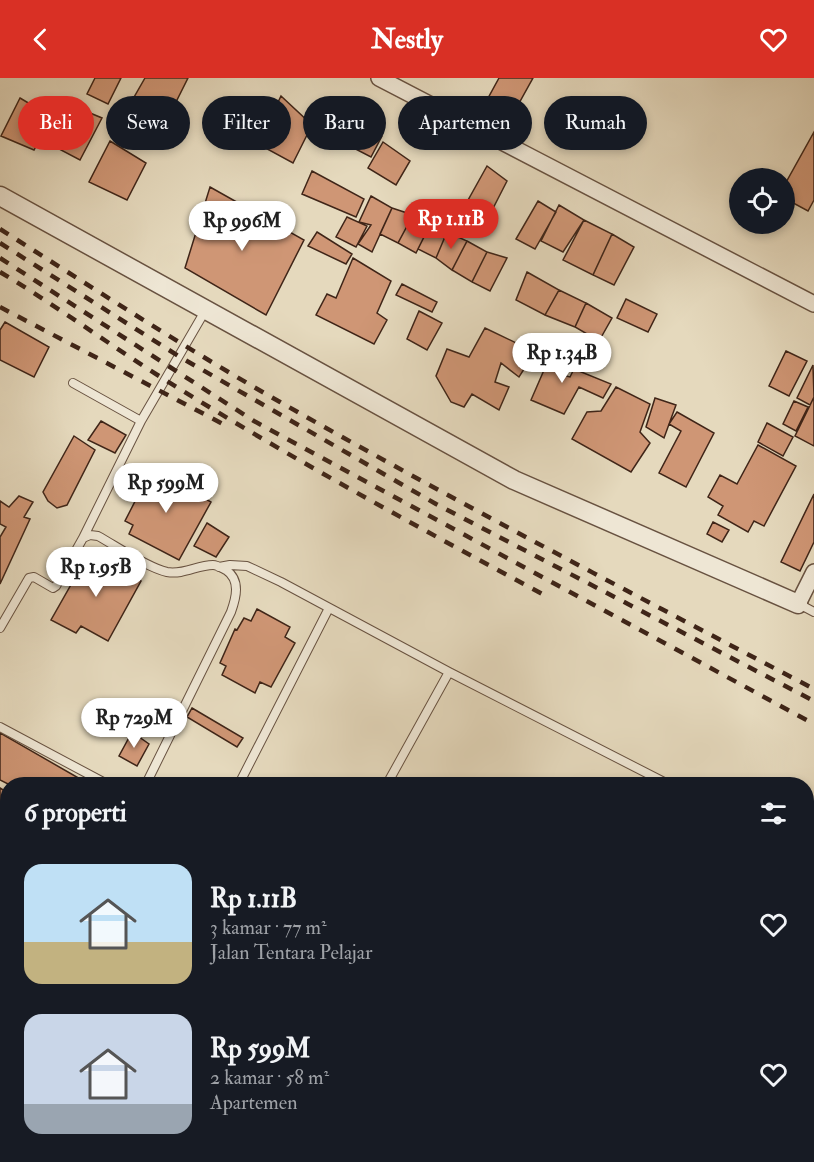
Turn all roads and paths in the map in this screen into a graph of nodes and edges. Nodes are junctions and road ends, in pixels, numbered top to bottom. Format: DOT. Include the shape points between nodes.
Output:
graph roads {
  1 [pos="379,78"];
  2 [pos="0,196"];
  3 [pos="814,304"];
  4 [pos="205,311"];
  5 [pos="73,383"];
  6 [pos="141,421"];
  7 [pos="83,538"];
  8 [pos="219,567"];
  9 [pos="814,572"];
  10 [pos="329,608"];
  11 [pos="806,608"];
  12 [pos="0,628"];
  13 [pos="449,672"];
  14 [pos="0,727"];
  15 [pos="94,777"];
  16 [pos="149,777"];
  17 [pos="243,777"];
  18 [pos="391,777"];
  19 [pos="654,777"];
  1 -- 3 [label="street"];
  2 -- 4 [label="street"];
  4 -- 6 [label="lane"];
  4 -- 11 [label="street" via="514,480"];
  5 -- 6 [label="lane"];
  6 -- 7 [label="lane"];
  7 -- 8 [label="lane" via="98,536 167,572"];
  7 -- 12 [label="lane" via="57,586 52,588 29,578"];
  8 -- 10 [label="lane" via="247,566"];
  8 -- 16 [label="lane" via="234,579 236,598"];
  9 -- 11 [label="street"];
  10 -- 13 [label="lane"];
  10 -- 17 [label="lane"];
  13 -- 18 [label="lane"];
  13 -- 19 [label="lane"];
  14 -- 15 [label="lane"];
}
